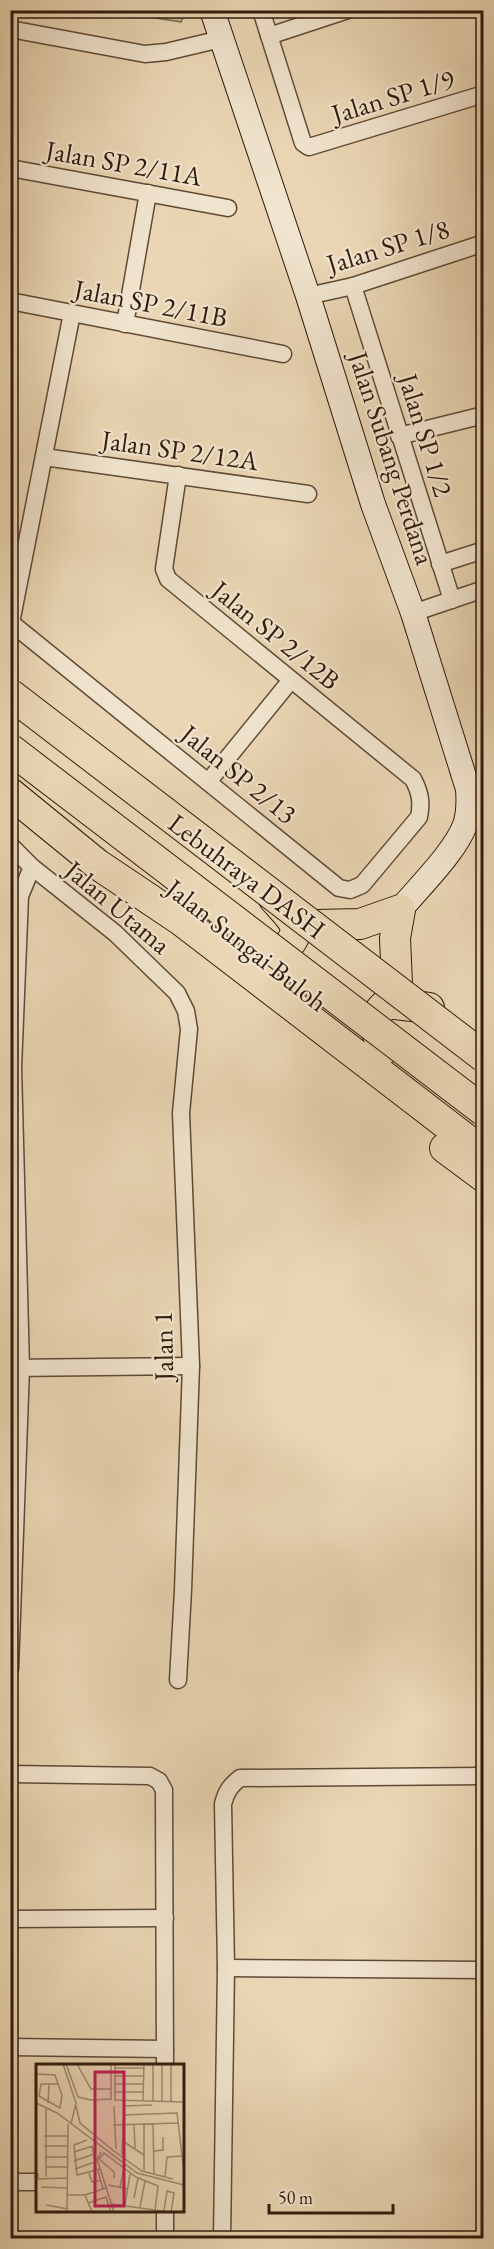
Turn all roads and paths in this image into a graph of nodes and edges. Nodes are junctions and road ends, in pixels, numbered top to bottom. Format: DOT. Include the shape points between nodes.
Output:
graph roads {
  1 [pos="212,10"];
  2 [pos="261,10"];
  3 [pos="348,10"];
  4 [pos="10,29"];
  5 [pos="269,36"];
  6 [pos="221,39"];
  7 [pos="483,94"];
  8 [pos="10,168"];
  9 [pos="147,193"];
  10 [pos="228,208"];
  11 [pos="483,243"];
  12 [pos="353,286"];
  13 [pos="308,296"];
  14 [pos="10,302"];
  15 [pos="72,313"];
  16 [pos="125,324"];
  17 [pos="283,354"];
  18 [pos="483,416"];
  19 [pos="399,436"];
  20 [pos="44,457"];
  21 [pos="178,475"];
  22 [pos="308,494"];
  23 [pos="483,550"];
  24 [pos="440,564"];
  25 [pos="483,589"];
  26 [pos="452,600"];
  27 [pos="413,614"];
  28 [pos="11,622"];
  29 [pos="291,680"];
  30 [pos="10,692"];
  31 [pos="10,749"];
  32 [pos="10,762"];
  33 [pos="208,782"];
  34 [pos="10,793"];
  35 [pos="421,806"];
  36 [pos="10,845"];
  37 [pos="97,864"];
  38 [pos="32,867"];
  39 [pos="252,875"];
  40 [pos="400,910"];
  41 [pos="316,925"];
  42 [pos="261,956"];
  43 [pos="397,984"];
  44 [pos="432,1008"];
  45 [pos="186,1011"];
  46 [pos="483,1044"];
  47 [pos="385,1052"];
  48 [pos="483,1057"];
  49 [pos="12,1067"];
  50 [pos="483,1111"];
  51 [pos="483,1128"];
  52 [pos="483,1153"];
  53 [pos="483,1177"];
  54 [pos="190,1366"];
  55 [pos="16,1368"];
  56 [pos="13,1527"];
  57 [pos="11,1668"];
  58 [pos="178,1680"];
  59 [pos="10,1774"];
  60 [pos="483,1776"];
  61 [pos="165,1918"];
  62 [pos="10,1919"];
  63 [pos="226,1968"];
  64 [pos="483,1970"];
  65 [pos="10,2047"];
  66 [pos="165,2057"];
  67 [pos="10,2182"];
  68 [pos="36,2182"];
  69 [pos="165,2213"];
  70 [pos="165,2238"];
  71 [pos="222,2238"];
  1 -- 6 [label="street, Jalan Subang Perdana"];
  2 -- 5 [label="street"];
  3 -- 5 [label="street"];
  4 -- 6 [label="street" via="145,54"];
  5 -- 7 [label="street, Jalan SP 1/9" via="303,143 309,147"];
  6 -- 13 [label="street, Jalan Subang Perdana"];
  8 -- 9 [label="street, Jalan SP 2/11A"];
  9 -- 10 [label="street, Jalan SP 2/11A"];
  9 -- 16 [label="street"];
  11 -- 12 [label="street, Jalan SP 1/8"];
  12 -- 13 [label="street, Jalan SP 1/8"];
  12 -- 19 [label="street, Jalan SP 1/2"];
  13 -- 27 [label="street, Jalan Subang Perdana" via="373,504"];
  14 -- 15 [label="street, Jalan SP 2/11B"];
  15 -- 16 [label="street, Jalan SP 2/11B"];
  15 -- 20 [label="street"];
  16 -- 17 [label="street, Jalan SP 2/11B"];
  18 -- 19 [label="street"];
  19 -- 24 [label="street, Jalan SP 1/2"];
  20 -- 21 [label="street, Jalan SP 2/12A"];
  20 -- 28 [label="street"];
  21 -- 22 [label="street, Jalan SP 2/12A"];
  21 -- 29 [label="street, Jalan SP 2/12B" via="165,574"];
  23 -- 24 [label="street"];
  24 -- 26 [label="street, Jalan SP 1/2"];
  25 -- 26 [label="street"];
  26 -- 27 [label="street"];
  27 -- 40 [label="street, Jalan Subang Perdana" via="459,757 469,803 464,827 453,846"];
  28 -- 33 [label="street, Jalan SP 2/13"];
  29 -- 33 [label="street"];
  29 -- 35 [label="street, Jalan SP 2/12B" via="412,779"];
  30 -- 39 [label="highway"];
  30 -- 48 [label="highway, Lebuhraya DASH, bridge"];
  31 -- 50 [label="highway, Lebuhraya DASH, bridge"];
  32 -- 42 [label="highway, Jalan Sungai Buloh"];
  33 -- 35 [label="street, Jalan SP 2/13" via="339,888 350,890 362,885 419,817"];
  34 -- 37 [label="highway"];
  36 -- 38 [label="street, Jalan Utama"];
  37 -- 52 [label="highway" via="182,921"];
  37 -- 53 [label="highway" via="174,939"];
  38 -- 45 [label="street, Jalan Utama" via="115,933 177,993"];
  38 -- 49 [label="street" via="20,896"];
  39 -- 41 [label="highway"];
  39 -- 42 [label="highway" via="295,922 296,934 288,947 276,957"];
  40 -- 41 [label="highway" via="360,924"];
  40 -- 43 [label="highway" via="395,938"];
  41 -- 43 [label="highway"];
  42 -- 47 [label="highway, Jalan Sungai Buloh"];
  43 -- 44 [label="highway"];
  44 -- 46 [label="highway"];
  44 -- 47 [label="highway" via="387,1003 381,1008 373,1021"];
  45 -- 54 [label="street, Jalan 1" via="189,1029 181,1113"];
  47 -- 51 [label="highway, Jalan Sungai Buloh"];
  49 -- 55 [label="street"];
  54 -- 55 [label="street"];
  54 -- 58 [label="street, Jalan 1"];
  55 -- 56 [label="street"];
  56 -- 57 [label="street"];
  59 -- 61 [label="street" via="150,1776 159,1781 164,1790"];
  60 -- 63 [label="street" via="240,1778 230,1786 223,1804"];
  61 -- 62 [label="street"];
  61 -- 66 [label="street"];
  63 -- 64 [label="street"];
  63 -- 71 [label="street"];
  65 -- 66 [label="street"];
  67 -- 68 [label="street"];
  69 -- 70 [label="street"];
}
